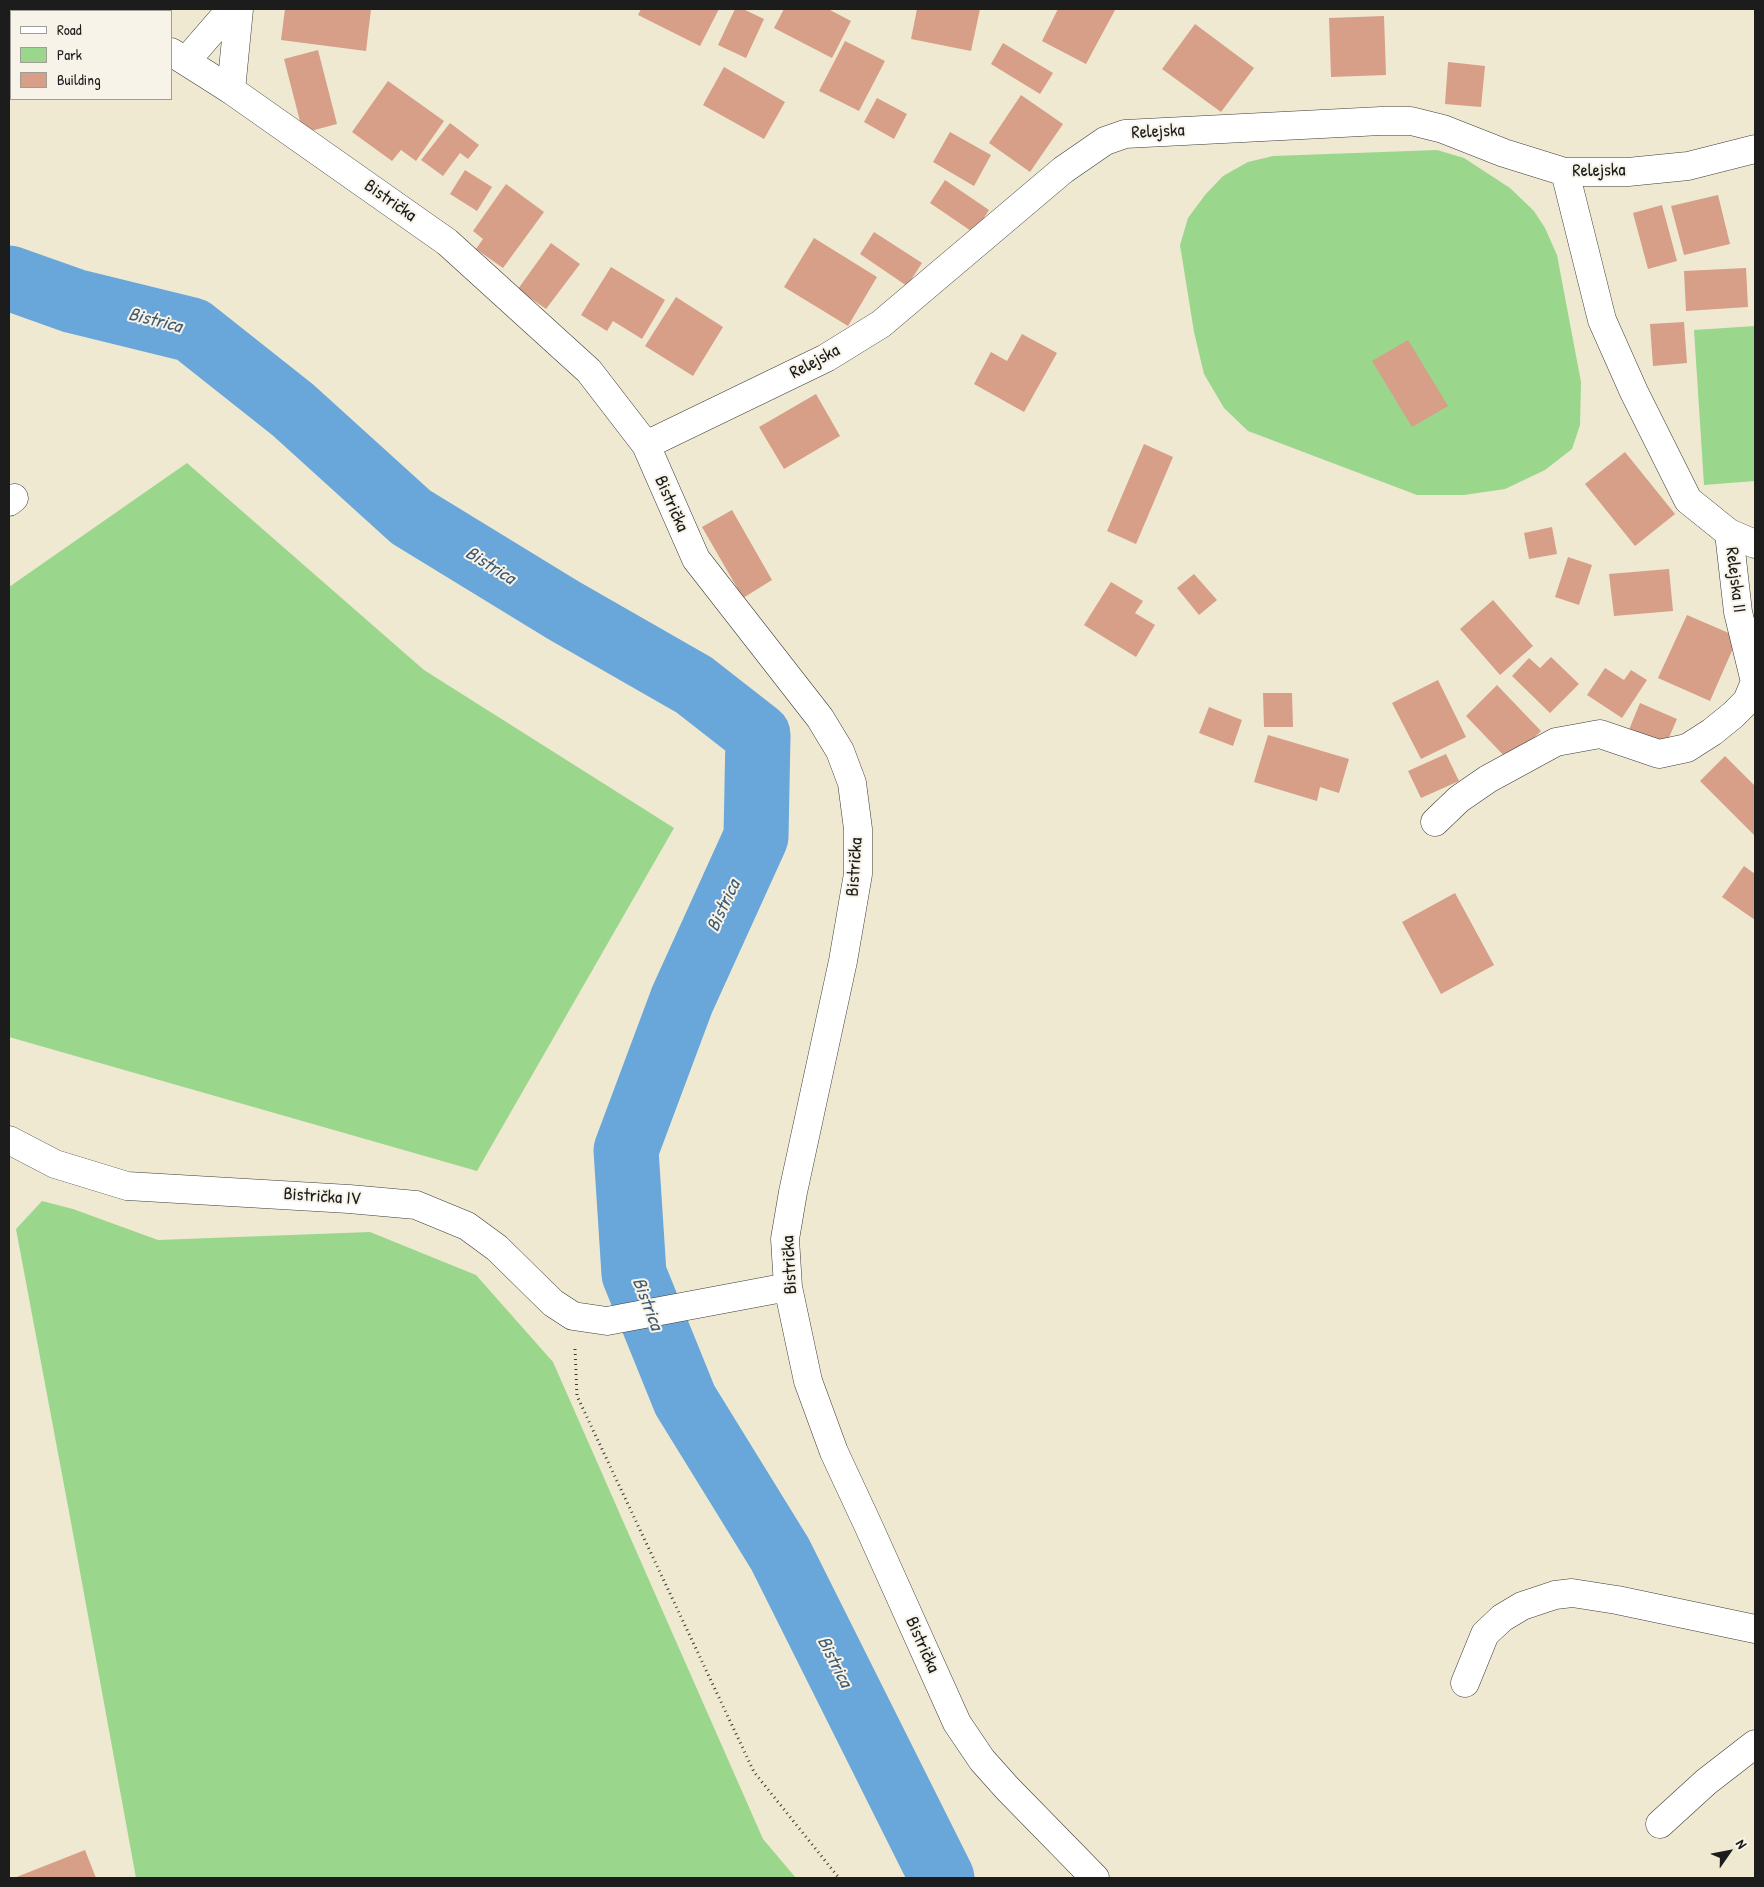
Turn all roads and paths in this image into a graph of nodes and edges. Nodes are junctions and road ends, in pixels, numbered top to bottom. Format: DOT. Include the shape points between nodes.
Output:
graph roads {
  1 [pos="230,9"];
  2 [pos="239,9"];
  3 [pos="179,57"];
  4 [pos="231,90"];
  5 [pos="1755,149"];
  6 [pos="1565,172"];
  7 [pos="646,444"];
  8 [pos="1729,533"];
  9 [pos="1755,544"];
  10 [pos="1436,822"];
  11 [pos="9,1140"];
  12 [pos="788,1287"];
  13 [pos="573,1316"];
  14 [pos="1755,1629"];
  15 [pos="1465,1683"];
  16 [pos="1755,1744"];
  17 [pos="1660,1824"];
  18 [pos="839,1878"];
  19 [pos="1096,1878"];
  1 -- 3 [label="street"];
  2 -- 4 [label="street"];
  3 -- 4 [label="street, Bistrička"];
  4 -- 7 [label="street, Bistrička" via="447,242 589,371"];
  5 -- 6 [label="street, Relejska" via="1688,166 1628,172"];
  6 -- 7 [label="street, Relejska" via="1411,121 1124,134 1104,141 1063,170 880,324 826,358"];
  6 -- 8 [label="street, Relejska II" via="1602,320 1634,392 1688,500"];
  7 -- 12 [label="street, Bistrička" via="696,559 820,718 840,751 852,783 858,829 858,874 843,961 793,1192 786,1239"];
  8 -- 9 [label="street"];
  8 -- 10 [label="street, Relejska II" via="1738,612 1755,682 1747,701 1733,715 1687,748 1659,754 1600,734 1556,742 1459,798"];
  11 -- 13 [label="street, Bistrička IV" via="55,1164 126,1186 416,1205 466,1226 497,1248 553,1303"];
  12 -- 13 [label="street, Bistrička IV" via="607,1321"];
  12 -- 19 [label="street, Bistrička" via="808,1381 834,1452 957,1723 982,1760 1007,1788"];
  13 -- 18 [label="path" via="577,1396 754,1772"];
  14 -- 15 [label="street" via="1617,1600 1572,1593 1555,1594 1522,1606 1485,1634"];
  16 -- 17 [label="street"];
}
